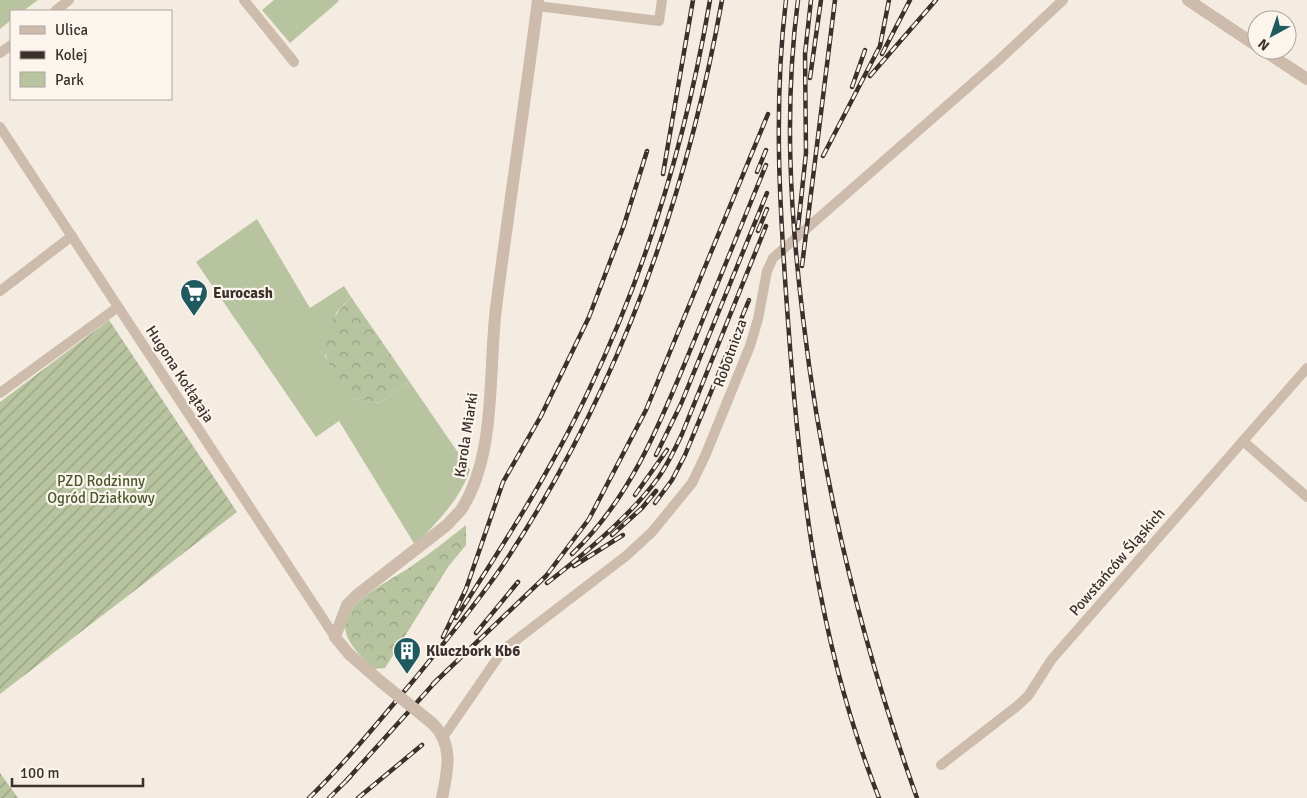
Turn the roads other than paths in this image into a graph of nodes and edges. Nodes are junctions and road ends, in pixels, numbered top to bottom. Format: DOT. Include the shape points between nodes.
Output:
graph roads {
  1 [pos="70,0"];
  2 [pos="244,0"];
  3 [pos="662,0"];
  4 [pos="1063,0"];
  5 [pos="1188,0"];
  6 [pos="538,3"];
  7 [pos="56,10"];
  8 [pos="1247,39"];
  9 [pos="1278,60"];
  10 [pos="294,62"];
  11 [pos="1307,79"];
  12 [pos="0,127"];
  13 [pos="72,236"];
  14 [pos="0,292"];
  15 [pos="118,307"];
  16 [pos="1307,368"];
  17 [pos="0,394"];
  18 [pos="1243,441"];
  19 [pos="1307,497"];
  20 [pos="335,636"];
  21 [pos="444,736"];
  22 [pos="941,765"];
  23 [pos="442,798"];
  1 -- 7 [label="street"];
  2 -- 10 [label="street"];
  3 -- 6 [label="street" via="659,21"];
  4 -- 21 [label="street, Robotnicza" via="773,258 767,270 750,346 692,482 652,532 626,556 503,650"];
  5 -- 8 [label="street"];
  6 -- 20 [label="street, Karola Miarki" via="496,309 480,473 472,493 457,515 347,605"];
  9 -- 11 [label="street"];
  12 -- 13 [label="street, Hugona Kołłątaja"];
  13 -- 14 [label="street"];
  13 -- 15 [label="street, Hugona Kołłątaja"];
  15 -- 17 [label="street"];
  15 -- 20 [label="street, Hugona Kołłątaja"];
  16 -- 18 [label="street, Powstańców Śląskich"];
  18 -- 19 [label="street"];
  18 -- 22 [label="street, Powstańców Śląskich" via="1052,659 1028,696 997,724"];
  20 -- 21 [label="street, bridge" via="349,654"];
  21 -- 23 [label="street" via="448,752"];
}
